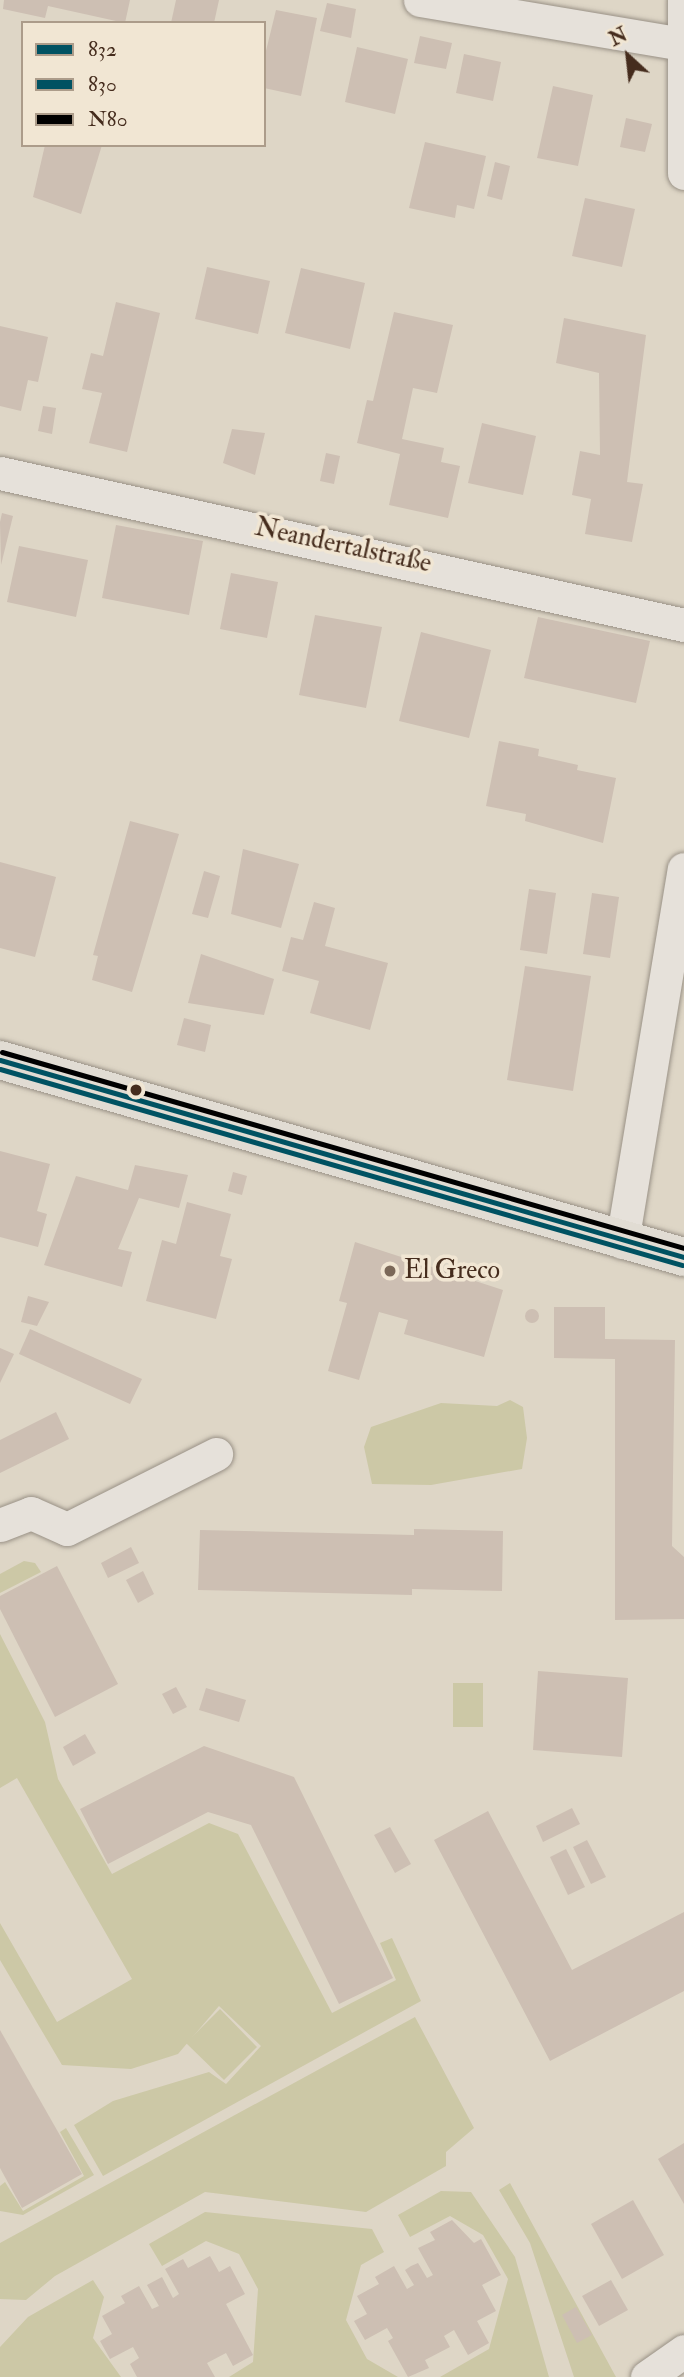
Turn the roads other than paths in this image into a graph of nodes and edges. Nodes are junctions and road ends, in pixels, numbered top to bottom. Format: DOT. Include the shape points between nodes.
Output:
graph roads {
  1 [pos="420,0"];
  2 [pos="684,0"];
  3 [pos="683,44"];
  4 [pos="684,173"];
  5 [pos="0,473"];
  6 [pos="684,625"];
  7 [pos="684,869"];
  8 [pos="0,1060"];
  9 [pos="622,1242"];
  10 [pos="684,1257"];
  11 [pos="216,1454"];
  12 [pos="0,1525"];
  13 [pos="684,2351"];
  14 [pos="647,2377"];
  1 -- 3 [label="street"];
  2 -- 3 [label="street"];
  3 -- 4 [label="street"];
  5 -- 6 [label="street, Neandertalstraße"];
  7 -- 9 [label="street"];
  8 -- 9 [label="main road"];
  9 -- 10 [label="main road"];
  11 -- 12 [label="street" via="67,1529 31,1513"];
  13 -- 14 [label="street"];
}
